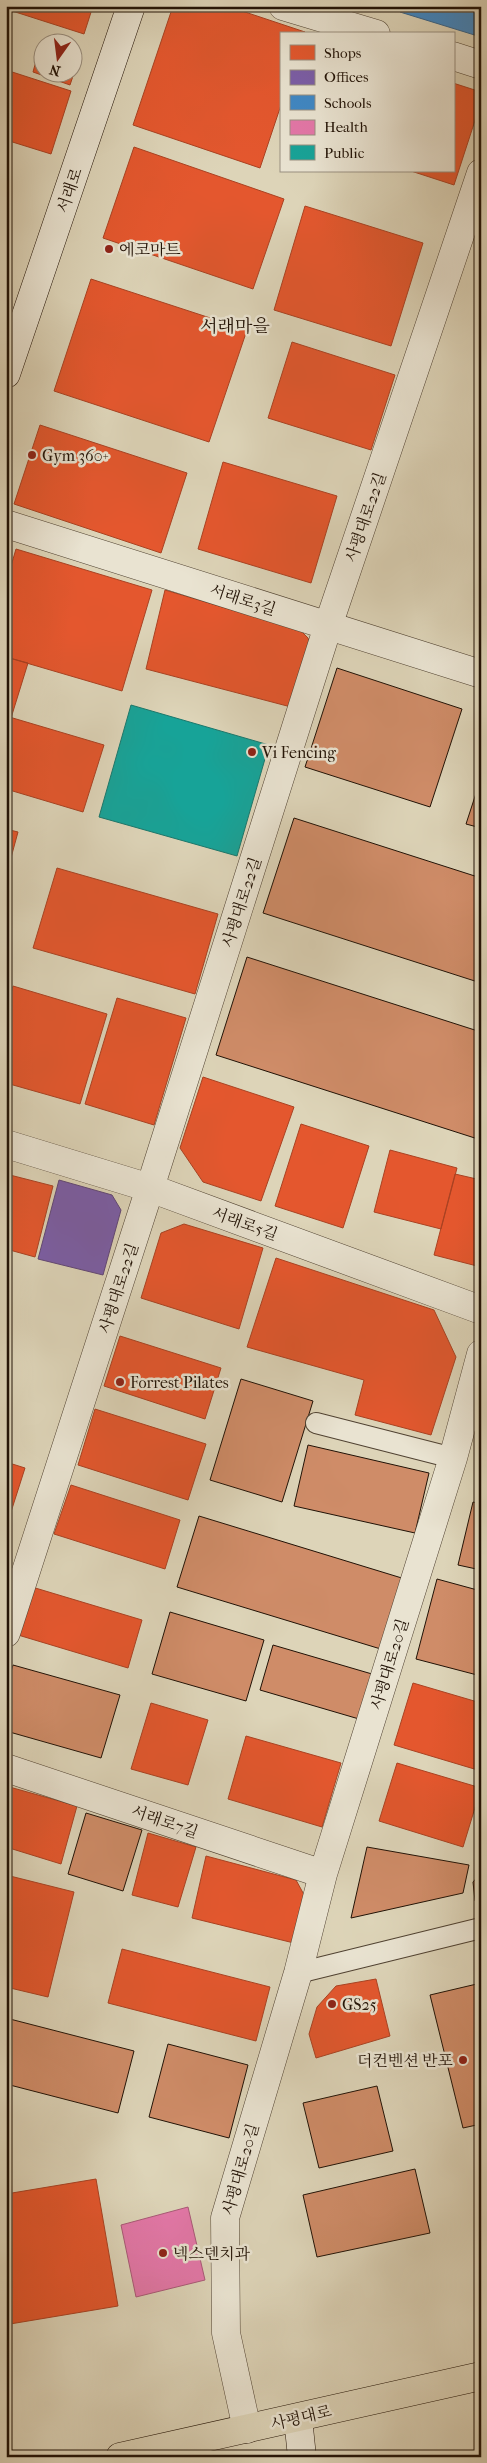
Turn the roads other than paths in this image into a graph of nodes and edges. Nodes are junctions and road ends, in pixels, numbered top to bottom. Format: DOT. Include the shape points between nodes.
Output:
graph roads {
  1 [pos="131,6"];
  2 [pos="284,6"];
  3 [pos="369,32"];
  4 [pos="454,56"];
  5 [pos="481,65"];
  6 [pos="481,173"];
  7 [pos="6,374"];
  8 [pos="6,524"];
  9 [pos="328,626"];
  10 [pos="481,674"];
  11 [pos="6,1144"];
  12 [pos="150,1188"];
  13 [pos="481,1310"];
  14 [pos="481,1354"];
  15 [pos="316,1423"];
  16 [pos="453,1458"];
  17 [pos="6,1633"];
  18 [pos="6,1768"];
  19 [pos="323,1874"];
  20 [pos="481,1928"];
  21 [pos="298,1973"];
  22 [pos="481,2376"];
  23 [pos="298,2418"];
  24 [pos="247,2429"];
  25 [pos="120,2457"];
  26 [pos="302,2457"];
  1 -- 7 [label="street, 서래로"];
  2 -- 3 [label="street"];
  4 -- 5 [label="street"];
  6 -- 9 [label="street, 사평대로22길"];
  8 -- 9 [label="street, 서래로3길"];
  9 -- 10 [label="street, 서래로3길"];
  9 -- 12 [label="street, 사평대로22길"];
  11 -- 12 [label="street, 서래로5길"];
  12 -- 13 [label="street, 서래로5길"];
  12 -- 17 [label="street, 사평대로22길"];
  14 -- 16 [label="street, 사평대로20길"];
  15 -- 16 [label="lane"];
  16 -- 19 [label="street, 사평대로20길"];
  18 -- 19 [label="street, 서래로7길"];
  19 -- 21 [label="street, 사평대로20길"];
  20 -- 21 [label="lane"];
  21 -- 24 [label="street, 사평대로20길" via="225,2218 226,2333"];
  22 -- 23 [label="main road, 사평대로"];
  23 -- 24 [label="main road, 사평대로"];
  23 -- 26 [label="street"];
  24 -- 25 [label="main road, 사평대로"];
}
